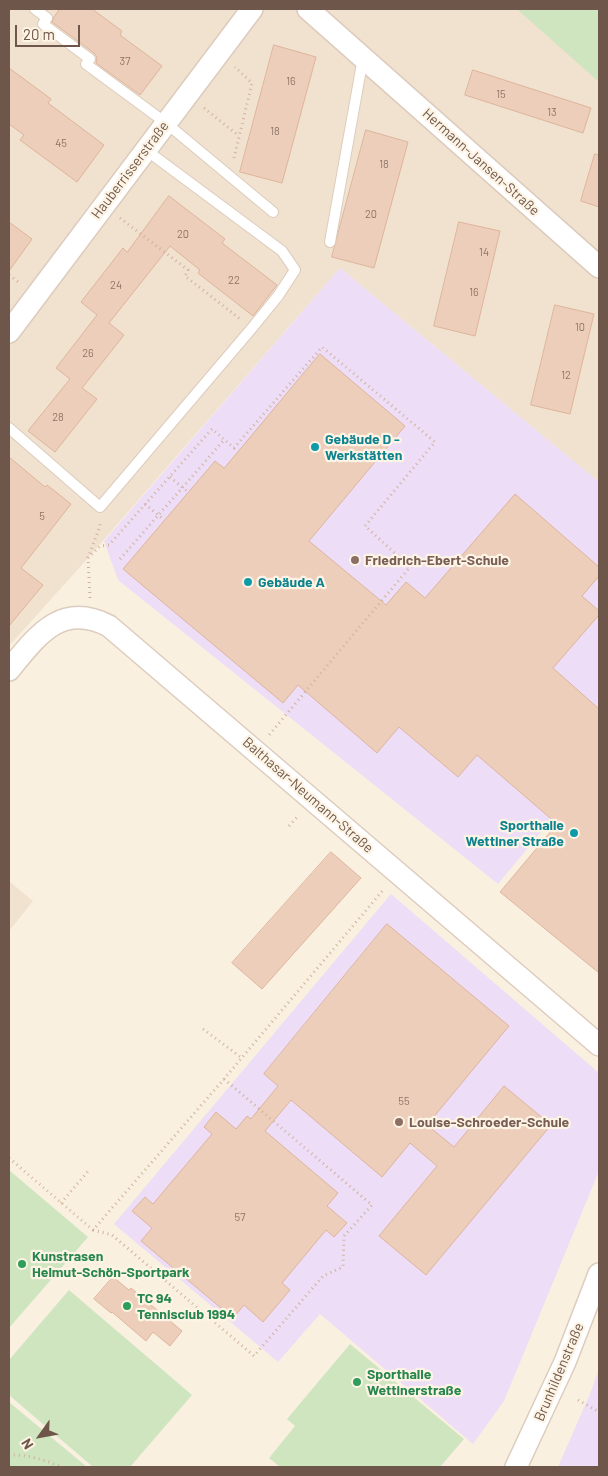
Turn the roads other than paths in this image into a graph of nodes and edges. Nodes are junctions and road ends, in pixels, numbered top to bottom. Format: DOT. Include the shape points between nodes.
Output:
graph roads {
  1 [pos="35,9"];
  2 [pos="252,9"];
  3 [pos="308,9"];
  4 [pos="363,58"];
  5 [pos="166,123"];
  6 [pos="146,150"];
  7 [pos="273,212"];
  8 [pos="330,242"];
  9 [pos="599,267"];
  10 [pos="9,332"];
  11 [pos="9,428"];
  12 [pos="9,670"];
  13 [pos="599,1045"];
  14 [pos="599,1274"];
  15 [pos="516,1467"];
  1 -- 5 [label="lane" via="47,18 43,24 90,59 86,64"];
  2 -- 5 [label="street, Hauberrisserstraße"];
  3 -- 4 [label="street, Hermann-Jansen-Straße"];
  4 -- 8 [label="lane"];
  4 -- 9 [label="street, Hermann-Jansen-Straße"];
  5 -- 6 [label="street, Hauberrisserstraße"];
  5 -- 7 [label="lane"];
  6 -- 10 [label="street, Hauberrisserstraße"];
  6 -- 11 [label="lane" via="282,251 295,270 252,328 100,507"];
  12 -- 13 [label="street, Balthasar-Neumann-Straße" via="35,639 56,622 73,618 91,619 109,626"];
  14 -- 15 [label="street, Brunhildenstraße" via="565,1362"];
}
